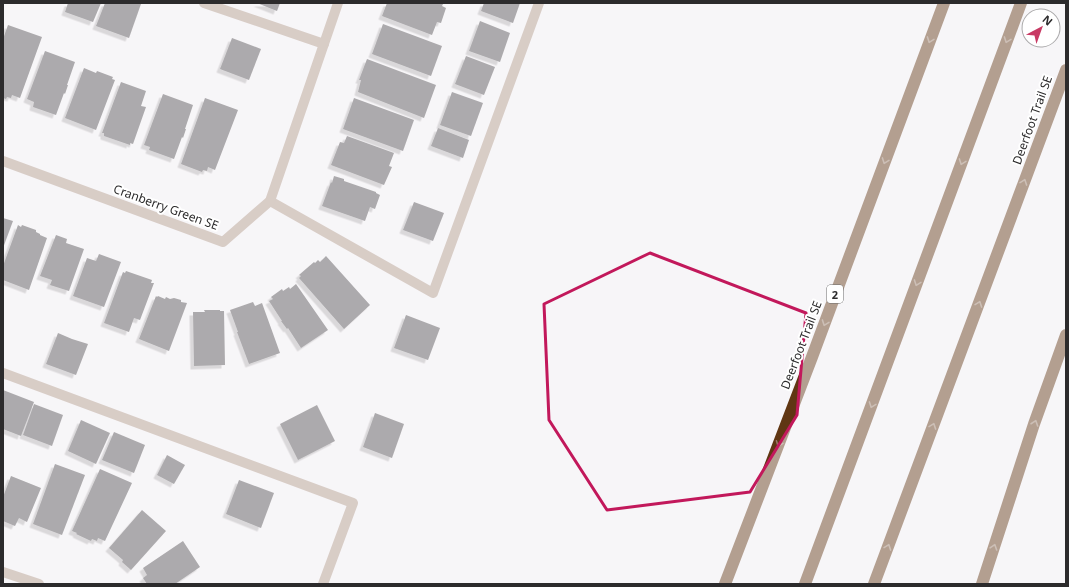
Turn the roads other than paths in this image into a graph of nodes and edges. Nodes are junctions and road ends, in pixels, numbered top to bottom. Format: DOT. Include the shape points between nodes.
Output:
graph roads {
  1 [pos="204,3"];
  2 [pos="338,3"];
  3 [pos="539,3"];
  4 [pos="944,3"];
  5 [pos="1021,3"];
  6 [pos="324,44"];
  7 [pos="1066,70"];
  8 [pos="3,160"];
  9 [pos="270,201"];
  10 [pos="1066,334"];
  11 [pos="3,373"];
  12 [pos="3,572"];
  13 [pos="39,584"];
  14 [pos="323,584"];
  15 [pos="725,584"];
  16 [pos="805,584"];
  17 [pos="874,584"];
  18 [pos="982,584"];
  1 -- 6 [label="street"];
  2 -- 6 [label="street, Cranberry Green SE"];
  3 -- 9 [label="street" via="433,293"];
  4 -- 15 [label="highway, Deerfoot Trail SE / 2, one-way"];
  5 -- 16 [label="highway, one-way"];
  6 -- 9 [label="street, Cranberry Green SE"];
  17 -- 7 [label="highway, Deerfoot Trail SE, one-way"];
  8 -- 9 [label="street, Cranberry Green SE" via="223,242"];
  18 -- 10 [label="highway, one-way"];
  11 -- 14 [label="street" via="353,503"];
  12 -- 13 [label="street"];
}
